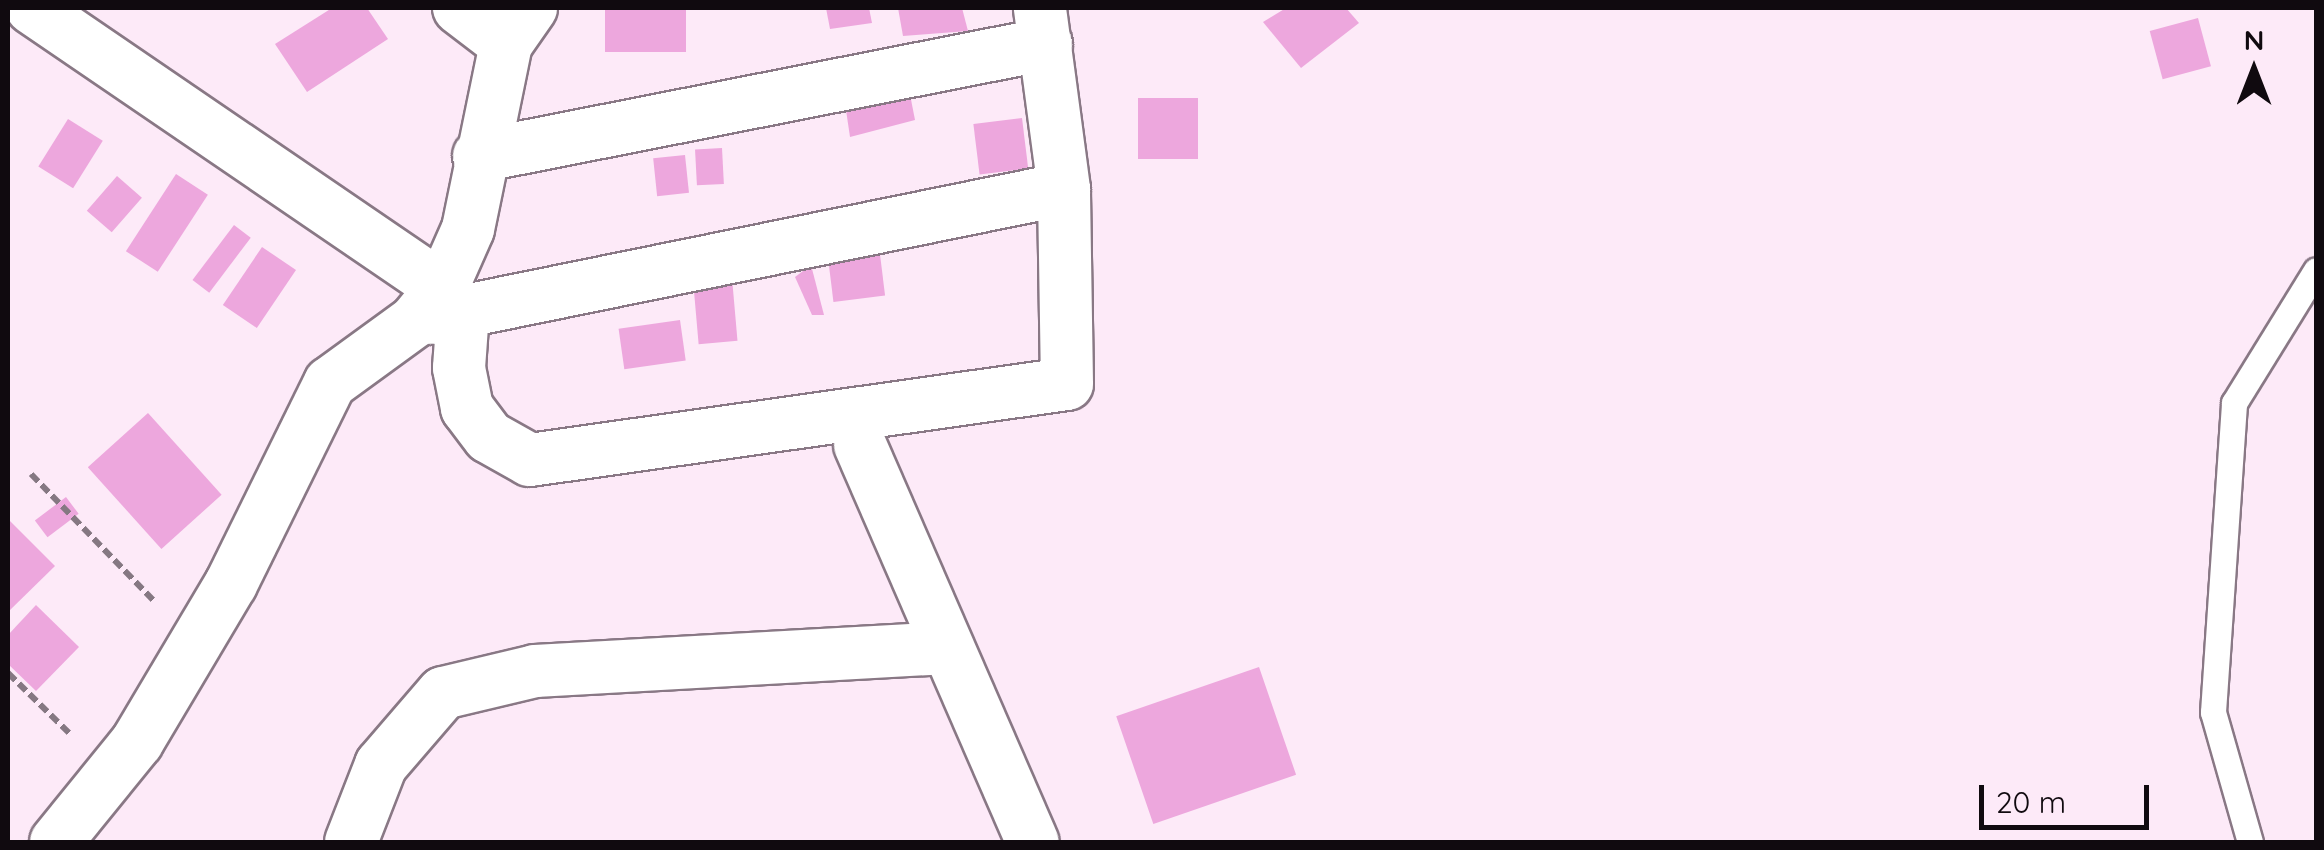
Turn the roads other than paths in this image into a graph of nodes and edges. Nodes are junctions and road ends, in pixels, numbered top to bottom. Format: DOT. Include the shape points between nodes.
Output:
graph roads {
  1 [pos="32,8"];
  2 [pos="459,8"];
  3 [pos="519,26"];
  4 [pos="1043,26"];
  5 [pos="479,156"];
  6 [pos="1064,189"];
  7 [pos="2316,270"];
  8 [pos="440,307"];
  9 [pos="860,445"];
  10 [pos="947,648"];
  11 [pos="56,842"];
  12 [pos="351,842"];
  13 [pos="1033,842"];
  14 [pos="2250,842"];
  1 -- 8 [label="street"];
  2 -- 3 [label="street"];
  3 -- 5 [label="street"];
  4 -- 5 [label="street"];
  4 -- 6 [label="street"];
  5 -- 8 [label="street" via="468,229"];
  6 -- 8 [label="street"];
  6 -- 8 [label="street" via="1067,384 530,460 489,437 467,408"];
  7 -- 14 [label="lane" via="2234,403 2213,712"];
  8 -- 11 [label="street" via="330,382 195,644 112,774"];
  9 -- 10 [label="street"];
  10 -- 12 [label="street" via="535,672 443,693 381,765"];
  10 -- 13 [label="street"];
}
